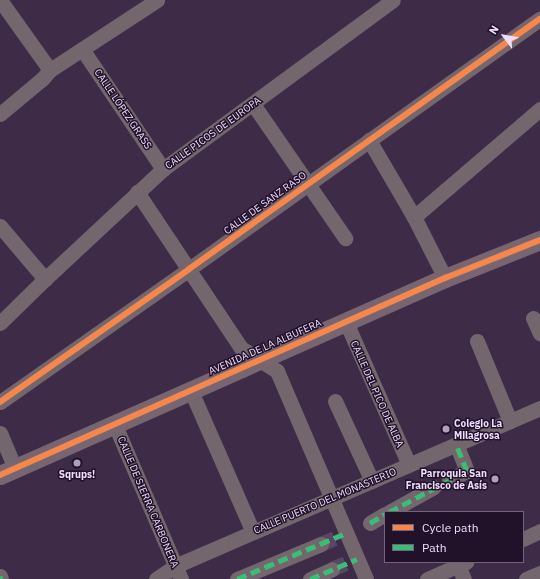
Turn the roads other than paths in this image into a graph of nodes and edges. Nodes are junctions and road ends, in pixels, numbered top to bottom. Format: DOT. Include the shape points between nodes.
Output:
graph roads {
  1 [pos="0,0"];
  2 [pos="156,0"];
  3 [pos="393,0"];
  4 [pos="540,19"];
  5 [pos="82,49"];
  6 [pos="46,79"];
  7 [pos="253,104"];
  8 [pos="540,109"];
  9 [pos="0,114"];
  10 [pos="369,140"];
  11 [pos="163,169"];
  12 [pos="309,184"];
  13 [pos="137,192"];
  14 [pos="414,218"];
  15 [pos="0,226"];
  16 [pos="345,238"];
  17 [pos="540,240"];
  18 [pos="189,269"];
  19 [pos="45,278"];
  20 [pos="445,278"];
  21 [pos="533,318"];
  22 [pos="346,322"];
  23 [pos="0,323"];
  24 [pos="540,334"];
  25 [pos="477,341"];
  26 [pos="259,360"];
  27 [pos="192,391"];
  28 [pos="335,401"];
  29 [pos="0,402"];
  30 [pos="540,408"];
  31 [pos="510,421"];
  32 [pos="115,424"];
  33 [pos="0,433"];
  34 [pos="456,444"];
  35 [pos="409,465"];
  36 [pos="7,472"];
  37 [pos="449,480"];
  38 [pos="372,481"];
  39 [pos="434,487"];
  40 [pos="331,498"];
  41 [pos="399,510"];
  42 [pos="384,515"];
  43 [pos="370,523"];
  44 [pos="540,531"];
  45 [pos="253,532"];
  46 [pos="524,538"];
  47 [pos="321,544"];
  48 [pos="462,564"];
  49 [pos="332,570"];
  50 [pos="178,572"];
  51 [pos="540,573"];
  52 [pos="156,579"];
  53 [pos="237,579"];
  54 [pos="310,579"];
  55 [pos="366,579"];
  56 [pos="427,579"];
  57 [pos="464,579"];
  58 [pos="526,579"];
  1 -- 6 [label="street"];
  2 -- 5 [label="street"];
  3 -- 7 [label="street, CALLE PICOS DE EUROPA"];
  4 -- 10 [label="street, CALLE DE SANZ RASO"];
  5 -- 6 [label="street"];
  5 -- 11 [label="street, CALLE LÓPEZ GRASS"];
  6 -- 9 [label="street"];
  7 -- 11 [label="street, CALLE PICOS DE EUROPA"];
  7 -- 12 [label="street"];
  8 -- 14 [label="street"];
  10 -- 12 [label="street, CALLE DE SANZ RASO"];
  10 -- 14 [label="street"];
  11 -- 13 [label="street, CALLE PICOS DE EUROPA"];
  12 -- 16 [label="street"];
  12 -- 18 [label="street, CALLE DE SANZ RASO"];
  13 -- 18 [label="street"];
  13 -- 19 [label="street, CALLE PICOS DE EUROPA"];
  14 -- 20 [label="street"];
  15 -- 19 [label="street"];
  17 -- 20 [label="main road, AVENIDA DE LA ALBUFERA"];
  18 -- 26 [label="street" via="241,348"];
  18 -- 29 [label="street, CALLE DE SANZ RASO"];
  19 -- 23 [label="street, CALLE PICOS DE EUROPA"];
  20 -- 22 [label="main road, AVENIDA DE LA ALBUFERA"];
  21 -- 24 [label="street"];
  22 -- 26 [label="main road, AVENIDA DE LA ALBUFERA"];
  22 -- 35 [label="street, CALLE DEL PICO DE ALBA"];
  25 -- 31 [label="street"];
  26 -- 27 [label="main road, AVENIDA DE LA ALBUFERA"];
  26 -- 40 [label="street" via="278,371"];
  27 -- 32 [label="main road, AVENIDA DE LA ALBUFERA"];
  27 -- 45 [label="street"];
  28 -- 38 [label="street"];
  30 -- 31 [label="street, CALLE PUERTO DEL MONASTERIO"];
  31 -- 34 [label="street, CALLE PUERTO DEL MONASTERIO"];
  32 -- 36 [label="main road, AVENIDA DE LA ALBUFERA"];
  32 -- 50 [label="street, CALLE DE SIERRA CARBONERA"];
  33 -- 36 [label="street"];
  34 -- 35 [label="street, CALLE PUERTO DEL MONASTERIO"];
  34 -- 37 [label="street" via="467,471"];
  35 -- 38 [label="street, CALLE PUERTO DEL MONASTERIO"];
  38 -- 40 [label="street, CALLE PUERTO DEL MONASTERIO"];
  39 -- 41 [label="street"];
  40 -- 45 [label="street, CALLE PUERTO DEL MONASTERIO"];
  40 -- 55 [label="street" via="341,535 352,561"];
  42 -- 43 [label="street"];
  44 -- 46 [label="street"];
  45 -- 50 [label="street, CALLE PUERTO DEL MONASTERIO"];
  47 -- 53 [label="street"];
  48 -- 56 [label="street"];
  48 -- 57 [label="street"];
  49 -- 54 [label="street"];
  50 -- 52 [label="street, CALLE PUERTO DEL MONASTERIO"];
  51 -- 58 [label="street"];
}
